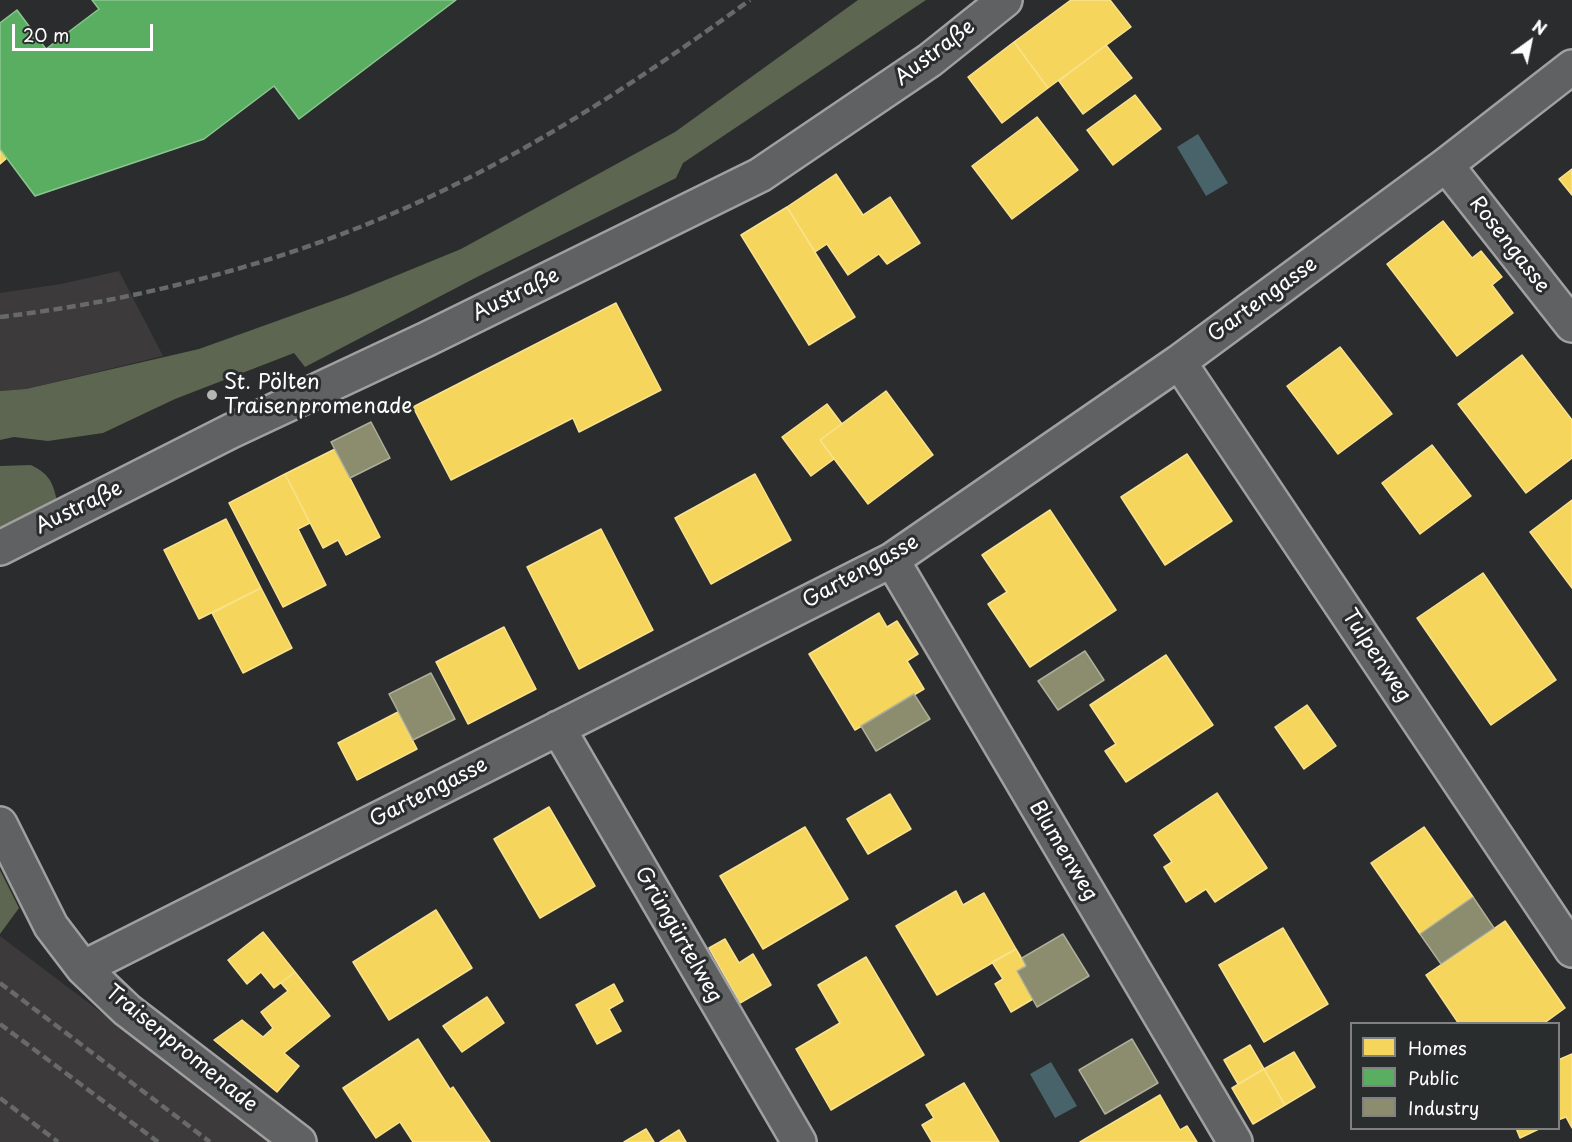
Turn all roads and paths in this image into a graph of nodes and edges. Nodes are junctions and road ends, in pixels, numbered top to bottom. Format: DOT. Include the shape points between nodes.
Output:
graph roads {
  1 [pos="1005,0"];
  2 [pos="1572,67"];
  3 [pos="1446,165"];
  4 [pos="1572,325"];
  5 [pos="1179,362"];
  6 [pos="0,548"];
  7 [pos="892,560"];
  8 [pos="558,728"];
  9 [pos="0,824"];
  10 [pos="1572,950"];
  11 [pos="83,968"];
  12 [pos="299,1142"];
  13 [pos="799,1142"];
  14 [pos="1235,1142"];
  1 -- 6 [label="street, Austraße" via="930,60 760,176 231,431"];
  2 -- 3 [label="street, Gartengasse"];
  3 -- 4 [label="street, Rosengasse"];
  3 -- 5 [label="street, Gartengasse"];
  5 -- 7 [label="street, Gartengasse"];
  5 -- 10 [label="street, Tulpenweg"];
  7 -- 8 [label="street, Gartengasse"];
  7 -- 14 [label="street, Blumenweg"];
  8 -- 11 [label="street, Gartengasse"];
  8 -- 13 [label="street, Grüngürtelweg"];
  9 -- 11 [label="street, Traisenpromenade" via="51,926"];
  11 -- 12 [label="street, Traisenpromenade" via="127,1010"];
}
